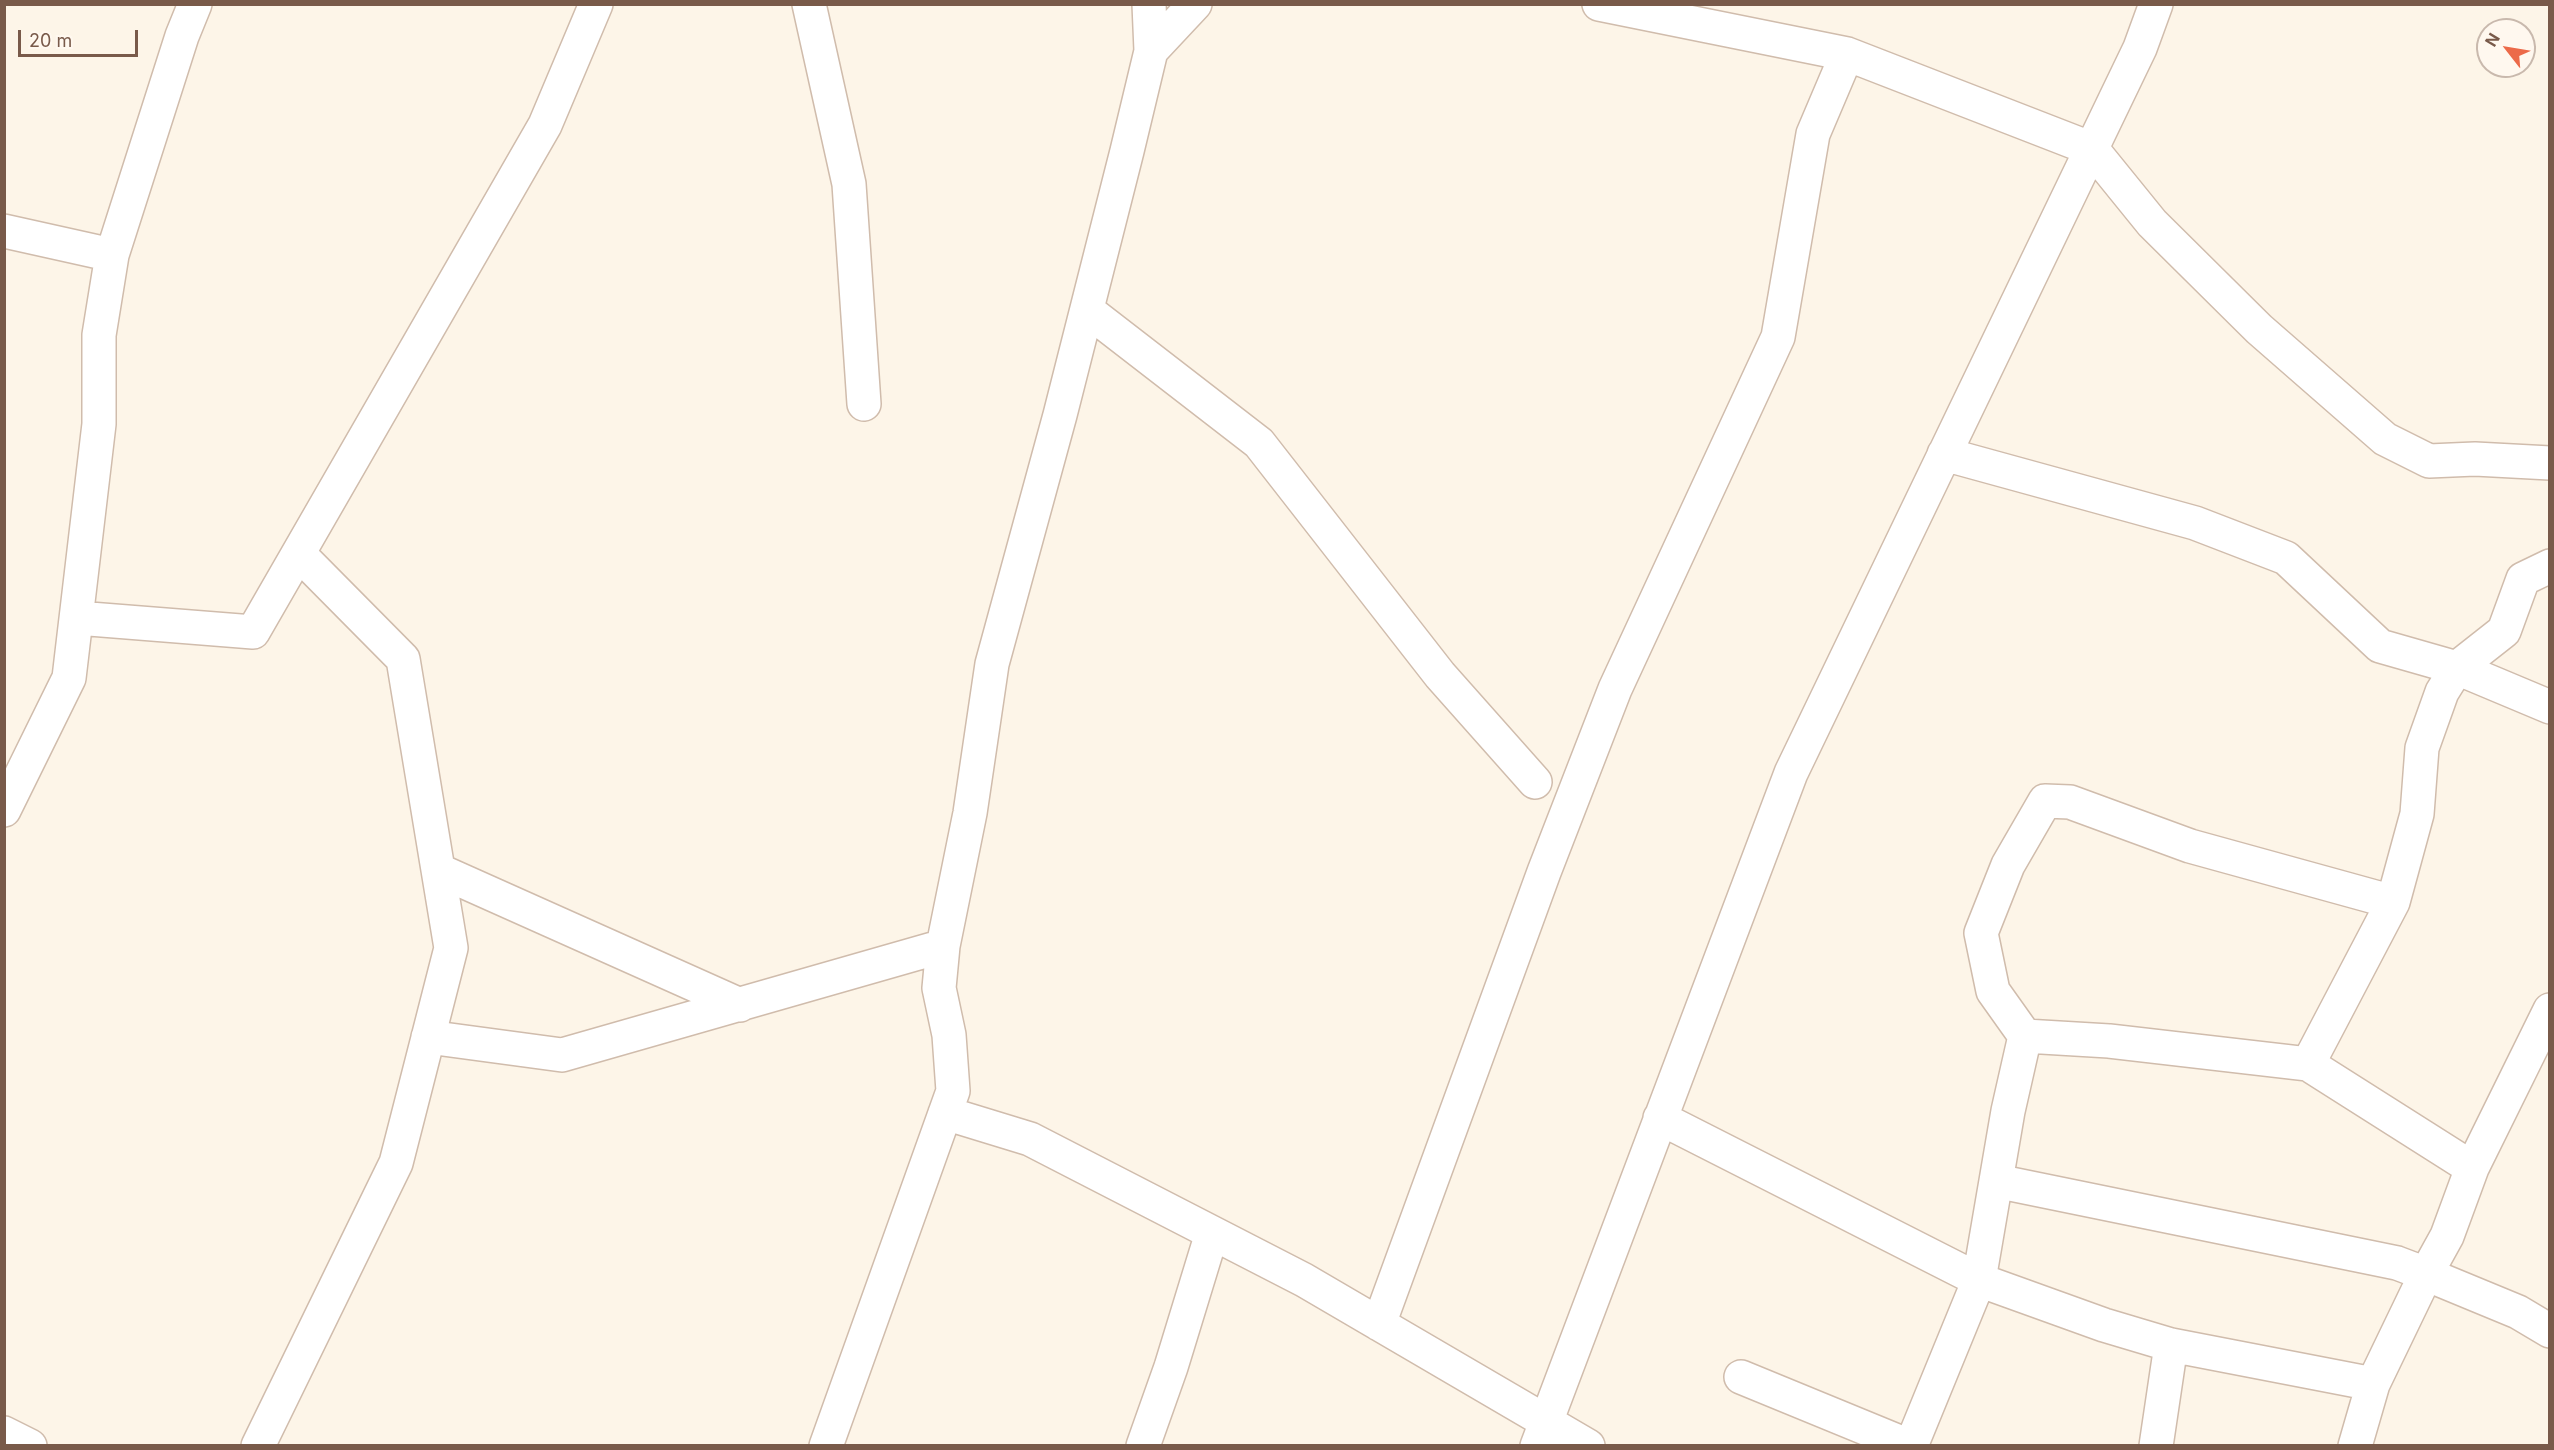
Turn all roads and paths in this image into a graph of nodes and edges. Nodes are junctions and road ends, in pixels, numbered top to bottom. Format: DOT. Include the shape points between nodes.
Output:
graph roads {
  1 [pos="195,4"];
  2 [pos="596,4"];
  3 [pos="809,4"];
  4 [pos="1149,4"];
  5 [pos="1195,4"];
  6 [pos="1599,4"];
  7 [pos="2156,4"];
  8 [pos="1151,51"];
  9 [pos="1846,54"];
  10 [pos="2092,149"];
  11 [pos="4,231"];
  12 [pos="112,255"];
  13 [pos="1087,310"];
  14 [pos="864,404"];
  15 [pos="1944,454"];
  16 [pos="2550,463"];
  17 [pos="299,554"];
  18 [pos="2550,566"];
  19 [pos="77,618"];
  20 [pos="2457,668"];
  21 [pos="2550,707"];
  22 [pos="1535,782"];
  23 [pos="4,810"];
  24 [pos="438,870"];
  25 [pos="2393,902"];
  26 [pos="943,946"];
  27 [pos="740,1005"];
  28 [pos="2549,1011"];
  29 [pos="2025,1036"];
  30 [pos="428,1037"];
  31 [pos="2308,1064"];
  32 [pos="945,1113"];
  33 [pos="1659,1119"];
  34 [pos="2472,1168"];
  35 [pos="1996,1181"];
  36 [pos="1212,1233"];
  37 [pos="2426,1274"];
  38 [pos="1979,1280"];
  39 [pos="1379,1324"];
  40 [pos="2550,1331"];
  41 [pos="2171,1345"];
  42 [pos="1741,1377"];
  43 [pos="2373,1384"];
  44 [pos="4,1433"];
  45 [pos="1541,1433"];
  46 [pos="30,1446"];
  47 [pos="258,1446"];
  48 [pos="826,1446"];
  49 [pos="1143,1446"];
  50 [pos="1588,1446"];
  51 [pos="1910,1446"];
  52 [pos="2156,1446"];
  53 [pos="2355,1446"];
  1 -- 12 [label="street"];
  2 -- 17 [label="street" via="545,125"];
  3 -- 14 [label="street" via="849,184"];
  4 -- 8 [label="street"];
  5 -- 8 [label="street"];
  6 -- 9 [label="street"];
  7 -- 10 [label="street" via="2140,48"];
  8 -- 13 [label="street"];
  9 -- 10 [label="street"];
  9 -- 39 [label="street" via="1813,134 1778,337 1615,689"];
  10 -- 15 [label="street"];
  10 -- 16 [label="street" via="2152,223 2251,321 2385,439 2429,461"];
  11 -- 12 [label="street"];
  12 -- 19 [label="street" via="99,335 99,424"];
  13 -- 22 [label="street" via="1259,443 1440,675"];
  13 -- 26 [label="street" via="992,664 970,813"];
  15 -- 20 [label="street" via="2195,523 2286,558 2380,646"];
  15 -- 33 [label="street" via="1791,773"];
  17 -- 19 [label="street" via="254,632"];
  17 -- 24 [label="street" via="403,659"];
  18 -- 20 [label="street" via="2523,579 2504,631"];
  19 -- 23 [label="street" via="69,678"];
  20 -- 21 [label="street"];
  20 -- 25 [label="street" via="2442,692 2422,748 2417,814"];
  24 -- 27 [label="street"];
  24 -- 30 [label="street" via="451,948"];
  25 -- 29 [label="street" via="2190,846 2070,802 2046,801 2008,865 1981,933 1993,991"];
  25 -- 31 [label="street"];
  26 -- 27 [label="street"];
  26 -- 32 [label="street" via="939,988 949,1035 953,1091"];
  27 -- 30 [label="street" via="562,1055"];
  28 -- 34 [label="street"];
  29 -- 31 [label="street" via="2109,1041"];
  29 -- 35 [label="street"];
  30 -- 47 [label="street" via="396,1163"];
  31 -- 34 [label="street"];
  32 -- 36 [label="street" via="1030,1139"];
  32 -- 48 [label="street"];
  33 -- 38 [label="street"];
  33 -- 45 [label="street"];
  34 -- 37 [label="street" via="2447,1236"];
  35 -- 37 [label="street" via="2397,1263"];
  35 -- 38 [label="street"];
  36 -- 39 [label="street"];
  36 -- 49 [label="street"];
  37 -- 40 [label="street" via="2518,1311"];
  37 -- 43 [label="street"];
  38 -- 41 [label="street"];
  38 -- 51 [label="street"];
  39 -- 45 [label="street"];
  41 -- 43 [label="street"];
  41 -- 52 [label="street"];
  42 -- 51 [label="street"];
  43 -- 53 [label="street"];
  44 -- 46 [label="street"];
  45 -- 50 [label="street"];
}
